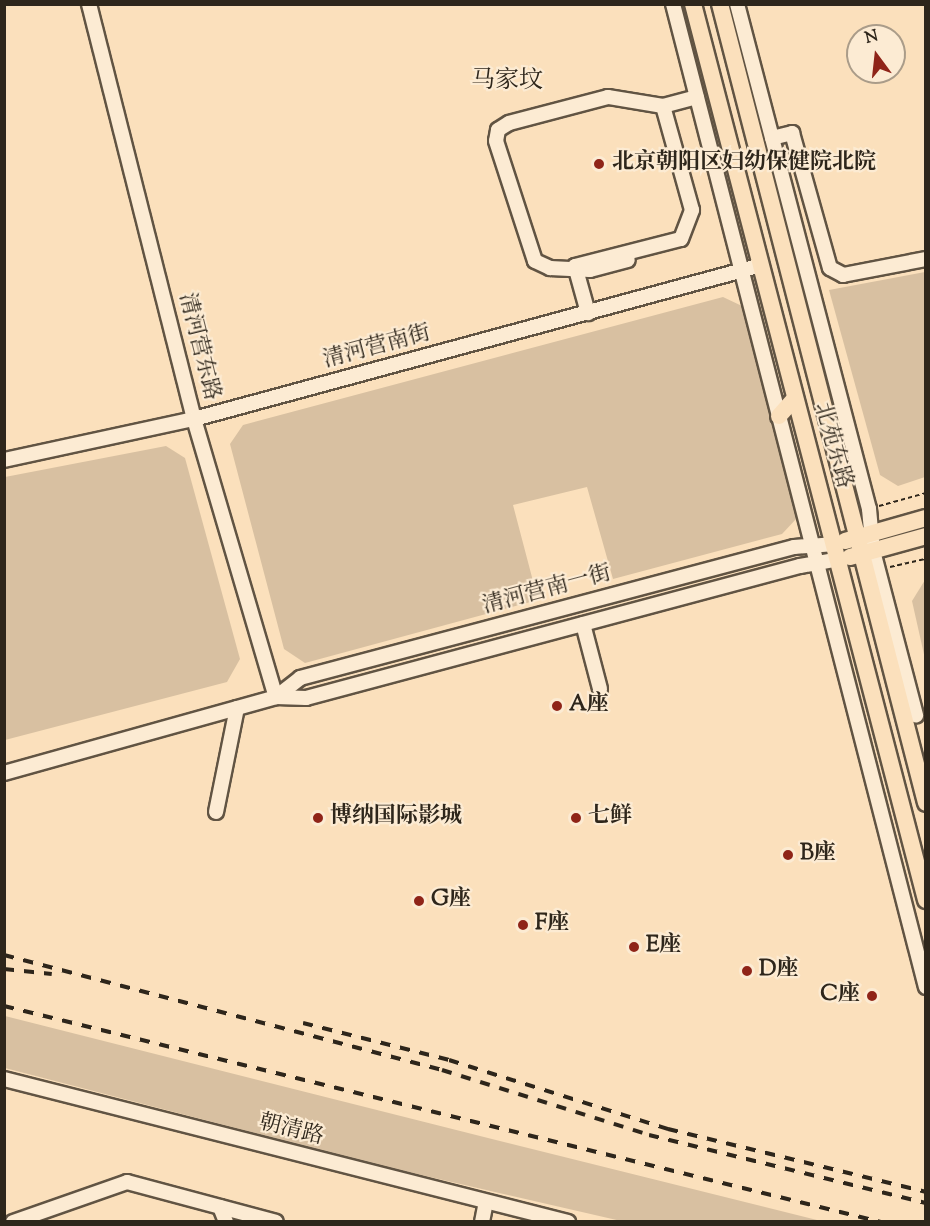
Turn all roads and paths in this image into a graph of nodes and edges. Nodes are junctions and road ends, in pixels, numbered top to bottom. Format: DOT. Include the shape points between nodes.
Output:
graph roads {
  1 [pos="89,4"];
  2 [pos="673,4"];
  3 [pos="693,4"];
  4 [pos="720,4"];
  5 [pos="738,4"];
  6 [pos="697,97"];
  7 [pos="636,98"];
  8 [pos="663,105"];
  9 [pos="565,118"];
  10 [pos="772,138"];
  11 [pos="926,259"];
  12 [pos="628,260"];
  13 [pos="576,266"];
  14 [pos="750,269"];
  15 [pos="588,313"];
  16 [pos="795,398"];
  17 [pos="779,416"];
  18 [pos="194,419"];
  19 [pos="4,460"];
  20 [pos="926,518"];
  21 [pos="870,534"];
  22 [pos="926,536"];
  23 [pos="854,539"];
  24 [pos="814,549"];
  25 [pos="838,552"];
  26 [pos="865,553"];
  27 [pos="817,563"];
  28 [pos="583,624"];
  29 [pos="600,689"];
  30 [pos="276,698"];
  31 [pos="237,708"];
  32 [pos="916,715"];
  33 [pos="907,736"];
  34 [pos="4,773"];
  35 [pos="926,803"];
  36 [pos="216,812"];
  37 [pos="926,900"];
  38 [pos="926,987"];
  39 [pos="4,1079"];
  40 [pos="486,1202"];
  41 [pos="220,1207"];
  42 [pos="14,1221"];
  43 [pos="226,1221"];
  44 [pos="276,1221"];
  45 [pos="482,1221"];
  46 [pos="568,1221"];
  1 -- 18 [label="street, 清河营东路"];
  2 -- 6 [label="street"];
  3 -- 14 [label="main road, 北苑东路"];
  4 -- 23 [label="main road, 北苑东路"];
  5 -- 10 [label="street"];
  6 -- 8 [label="street"];
  6 -- 14 [label="street"];
  7 -- 8 [label="street"];
  7 -- 9 [label="street"];
  7 -- 13 [label="street" via="608,97 498,130 496,141 527,248 550,268"];
  8 -- 13 [label="street" via="692,210 681,238"];
  10 -- 11 [label="street" via="792,133 830,268 843,275"];
  10 -- 21 [label="street" via="869,509"];
  12 -- 13 [label="street" via="590,270"];
  13 -- 15 [label="street"];
  14 -- 15 [label="street, 清河营南街"];
  14 -- 16 [label="main road, 北苑东路"];
  14 -- 17 [label="street"];
  15 -- 18 [label="street, 清河营南街"];
  16 -- 17 [label="main road"];
  16 -- 25 [label="main road, 北苑东路"];
  17 -- 24 [label="street"];
  18 -- 19 [label="street, 清河营南街"];
  18 -- 30 [label="street, 清河营东路"];
  20 -- 21 [label="main road"];
  21 -- 23 [label="main road"];
  21 -- 26 [label="street"];
  22 -- 26 [label="main road"];
  23 -- 25 [label="main road"];
  23 -- 26 [label="main road, 北苑东路"];
  24 -- 25 [label="street, 清河营南一街"];
  24 -- 27 [label="street"];
  24 -- 30 [label="street, 清河营南一街" via="794,547 307,676"];
  25 -- 26 [label="main road"];
  25 -- 27 [label="street, 清河营南一街"];
  25 -- 37 [label="main road, 北苑东路"];
  26 -- 32 [label="street"];
  26 -- 33 [label="main road, 北苑东路"];
  27 -- 28 [label="street, 清河营南一街"];
  27 -- 38 [label="street"];
  28 -- 29 [label="street"];
  28 -- 30 [label="street, 清河营南一街" via="306,698"];
  30 -- 31 [label="street, 清河营南一街"];
  31 -- 34 [label="street, 清河营南一街"];
  31 -- 36 [label="street"];
  32 -- 33 [label="main road"];
  33 -- 35 [label="main road, 北苑东路"];
  39 -- 40 [label="street, 朝清路"];
  40 -- 45 [label="street"];
  40 -- 46 [label="street, 朝清路"];
  41 -- 42 [label="street" via="127,1182"];
  41 -- 43 [label="street"];
  41 -- 44 [label="street"];
}
